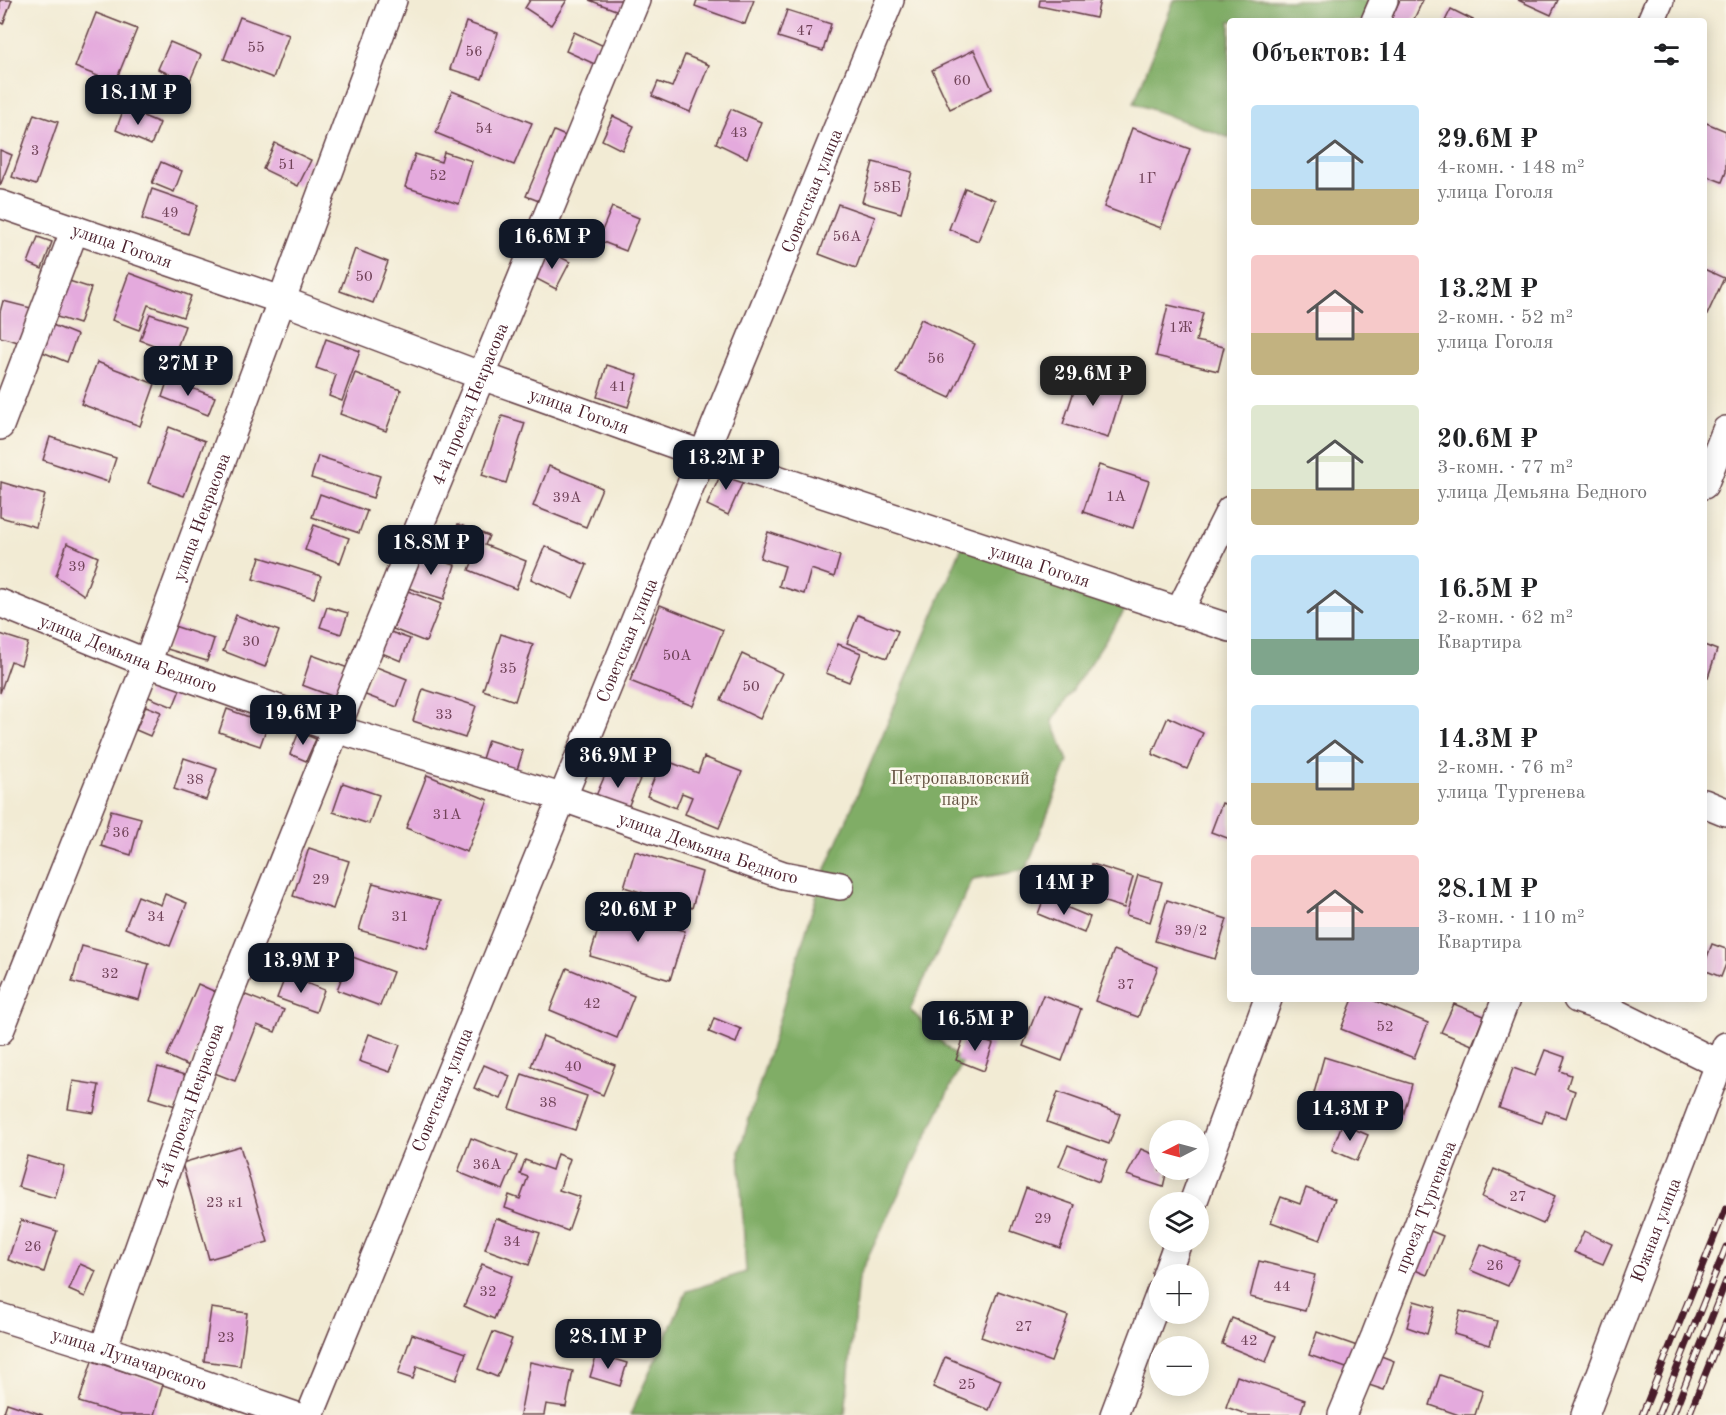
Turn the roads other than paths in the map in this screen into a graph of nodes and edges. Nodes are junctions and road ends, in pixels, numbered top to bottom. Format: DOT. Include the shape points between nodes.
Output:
graph roads {
  1 [pos="393,0"];
  2 [pos="636,0"];
  3 [pos="890,0"];
  4 [pos="1384,0"];
  5 [pos="1660,0"];
  6 [pos="1376,18"];
  7 [pos="1652,18"];
  8 [pos="0,204"];
  9 [pos="75,229"];
  10 [pos="281,300"];
  11 [pos="482,376"];
  12 [pos="0,426"];
  13 [pos="1726,430"];
  14 [pos="704,455"];
  15 [pos="1707,478"];
  16 [pos="1227,516"];
  17 [pos="0,603"];
  18 [pos="1179,612"];
  19 [pos="1227,627"];
  20 [pos="147,663"];
  21 [pos="336,729"];
  22 [pos="561,797"];
  23 [pos="1707,804"];
  24 [pos="1726,812"];
  25 [pos="840,886"];
  26 [pos="1267,1002"];
  27 [pos="1505,1002"];
  28 [pos="1586,1002"];
  29 [pos="0,1031"];
  30 [pos="1723,1055"];
  31 [pos="1197,1192"];
  32 [pos="0,1317"];
  33 [pos="1149,1322"];
  34 [pos="103,1349"];
  35 [pos="293,1415"];
  36 [pos="310,1415"];
  37 [pos="1114,1415"];
  38 [pos="1342,1415"];
  39 [pos="1585,1415"];
  1 -- 10 [label="street, улица Некрасова"];
  2 -- 11 [label="street, 4-й проезд Некрасова"];
  3 -- 14 [label="street, Советская улица"];
  4 -- 6 [label="street"];
  5 -- 7 [label="street"];
  8 -- 9 [label="street, улица Гоголя"];
  9 -- 10 [label="street, улица Гоголя"];
  9 -- 12 [label="street"];
  10 -- 11 [label="street, улица Гоголя"];
  10 -- 20 [label="street, улица Некрасова"];
  11 -- 14 [label="street, улица Гоголя"];
  11 -- 21 [label="street, 4-й проезд Некрасова"];
  13 -- 15 [label="street"];
  14 -- 18 [label="street, улица Гоголя"];
  14 -- 22 [label="street, Советская улица"];
  16 -- 18 [label="street"];
  17 -- 20 [label="street, улица Демьяна Бедного"];
  18 -- 19 [label="street, улица Гоголя"];
  20 -- 21 [label="street, улица Демьяна Бедного"];
  20 -- 29 [label="street, улица Некрасова"];
  21 -- 22 [label="street, улица Демьяна Бедного"];
  21 -- 34 [label="street, 4-й проезд Некрасова" via="224,1010"];
  22 -- 25 [label="street, улица Демьяна Бедного" via="783,875"];
  22 -- 36 [label="street, Советская улица"];
  23 -- 24 [label="street"];
  26 -- 31 [label="street"];
  27 -- 38 [label="street, проезд Тургенева"];
  28 -- 30 [label="street"];
  30 -- 39 [label="street, Южная улица"];
  32 -- 34 [label="street, улица Луначарского"];
  33 -- 37 [label="street"];
  34 -- 35 [label="street, улица Луначарского"];
}
